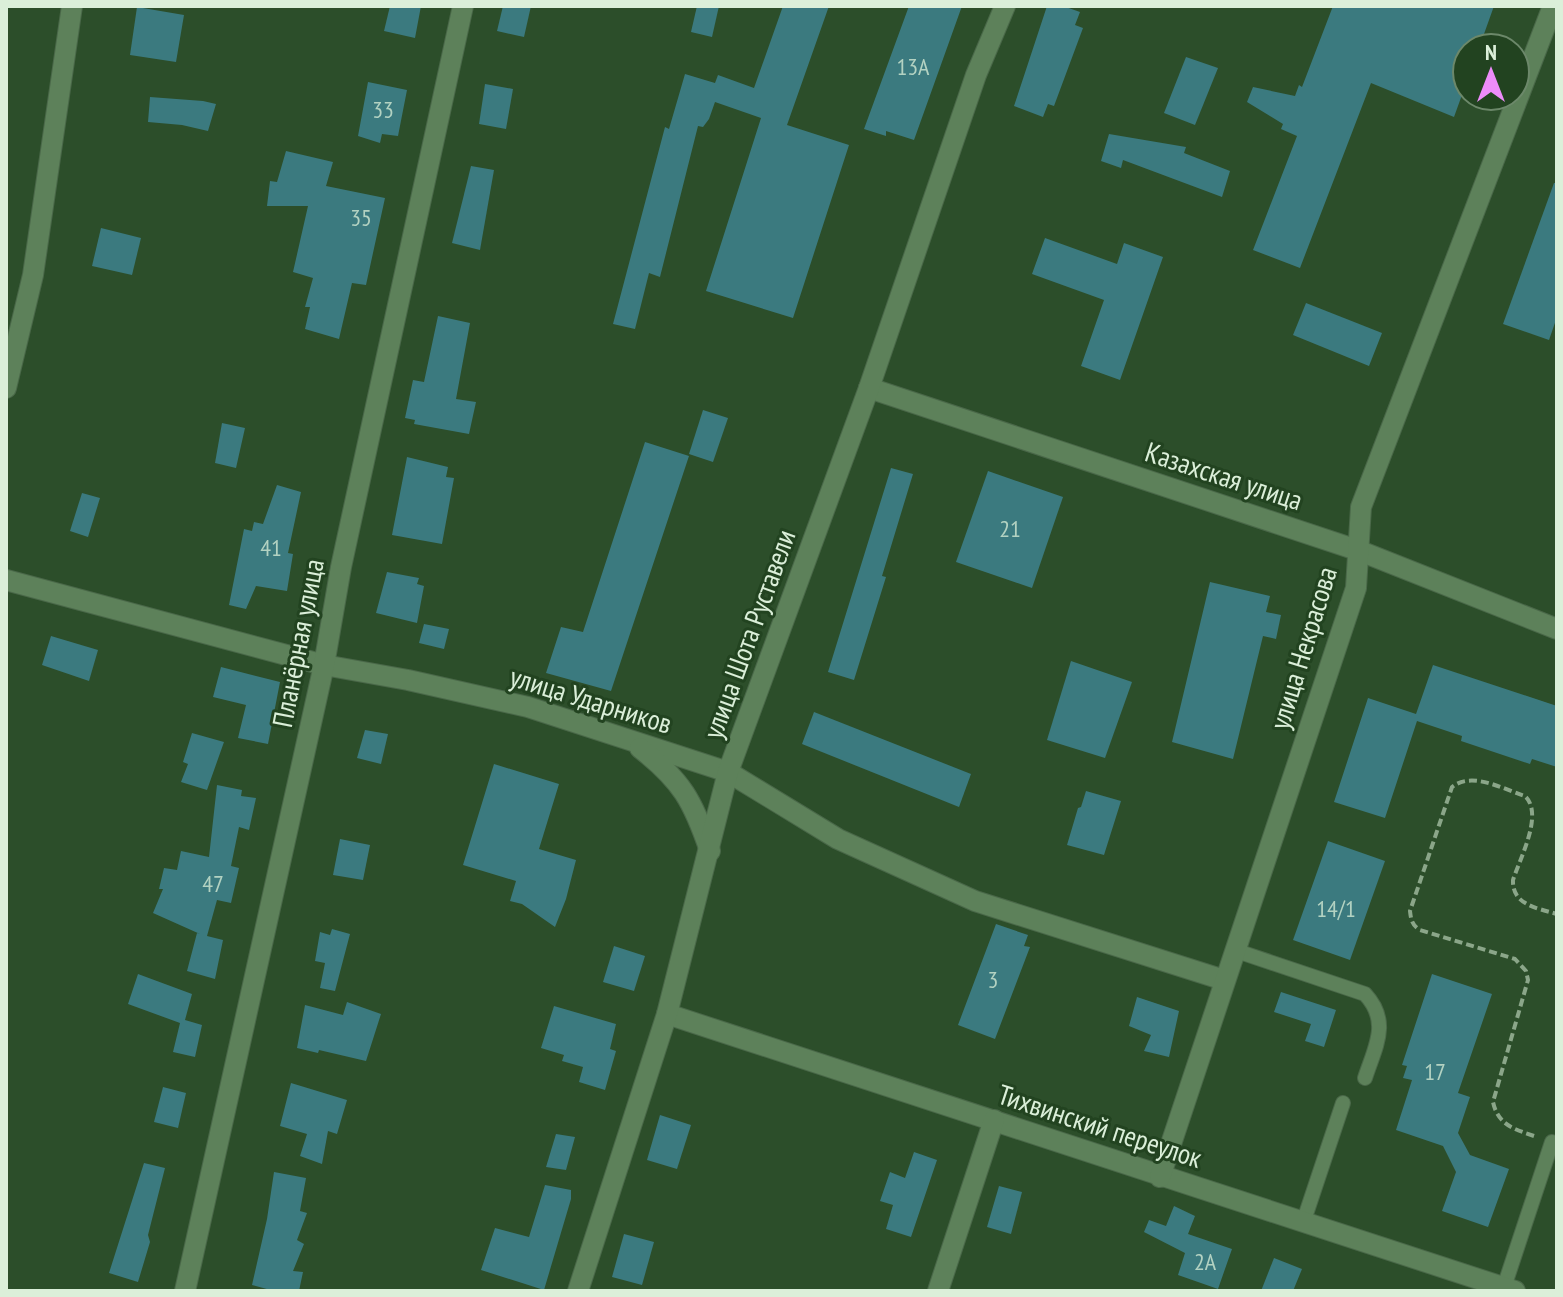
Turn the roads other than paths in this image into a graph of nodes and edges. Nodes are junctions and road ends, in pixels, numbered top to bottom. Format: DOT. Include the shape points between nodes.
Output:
graph roads {
  1 [pos="72,6"];
  2 [pos="463,6"];
  3 [pos="1005,6"];
  4 [pos="1553,6"];
  5 [pos="6,388"];
  6 [pos="869,388"];
  7 [pos="1360,551"];
  8 [pos="6,580"];
  9 [pos="1557,629"];
  10 [pos="324,665"];
  11 [pos="631,740"];
  12 [pos="728,772"];
  13 [pos="710,851"];
  14 [pos="1234,950"];
  15 [pos="1224,980"];
  16 [pos="667,1014"];
  17 [pos="1365,1078"];
  18 [pos="1343,1103"];
  19 [pos="994,1120"];
  20 [pos="1552,1142"];
  21 [pos="1160,1177"];
  22 [pos="1303,1223"];
  23 [pos="1469,1284"];
  24 [pos="1510,1289"];
  25 [pos="185,1291"];
  26 [pos="578,1291"];
  27 [pos="938,1291"];
  1 -- 5 [label="street" via="33,275"];
  2 -- 10 [label="street, Планёрная улица"];
  3 -- 6 [label="street, улица Шота Руставели" via="976,75"];
  4 -- 7 [label="street, улица Некрасова" via="1361,507"];
  6 -- 7 [label="street, Казахская улица"];
  6 -- 12 [label="street, улица Шота Руставели"];
  7 -- 9 [label="street, Казахская улица"];
  7 -- 14 [label="street, улица Некрасова" via="1356,588"];
  8 -- 10 [label="street, улица Ударников"];
  10 -- 11 [label="street, улица Ударников" via="528,707"];
  10 -- 25 [label="street, Планёрная улица"];
  11 -- 12 [label="street, улица Ударников"];
  11 -- 13 [label="street" via="669,770 694,805"];
  12 -- 13 [label="street, улица Шота Руставели"];
  12 -- 15 [label="street, улица Ударников" via="838,839 975,901"];
  13 -- 16 [label="street, улица Шота Руставели"];
  14 -- 15 [label="street, улица Некрасова"];
  14 -- 17 [label="lane" via="1365,994 1380,1016"];
  15 -- 21 [label="street, улица Некрасова"];
  16 -- 19 [label="street, Тихвинский переулок"];
  16 -- 26 [label="street, улица Шота Руставели"];
  18 -- 22 [label="lane"];
  19 -- 21 [label="street, Тихвинский переулок"];
  19 -- 27 [label="street"];
  20 -- 24 [label="lane"];
  21 -- 22 [label="street, Тихвинский переулок"];
  22 -- 23 [label="street, Тихвинский переулок"];
  23 -- 24 [label="street, Тихвинский переулок"];
}
